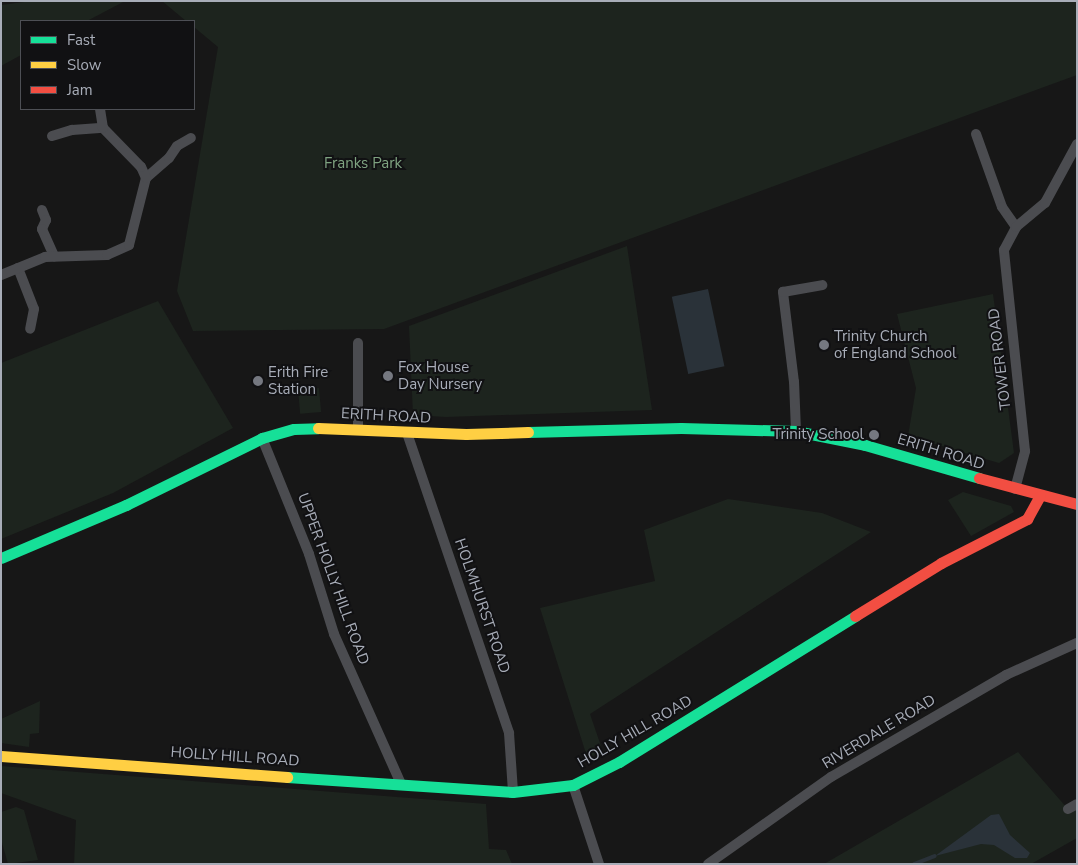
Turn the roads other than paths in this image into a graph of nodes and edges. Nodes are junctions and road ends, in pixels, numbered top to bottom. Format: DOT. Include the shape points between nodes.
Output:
graph roads {
  1 [pos="100,110"];
  2 [pos="102,128"];
  3 [pos="976,134"];
  4 [pos="52,136"];
  5 [pos="191,138"];
  6 [pos="1077,144"];
  7 [pos="146,178"];
  8 [pos="42,210"];
  9 [pos="1016,227"];
  10 [pos="54,256"];
  11 [pos="18,268"];
  12 [pos="1,275"];
  13 [pos="822,285"];
  14 [pos="30,329"];
  15 [pos="358,343"];
  16 [pos="358,430"];
  17 [pos="796,431"];
  18 [pos="407,433"];
  19 [pos="262,438"];
  20 [pos="1015,489"];
  21 [pos="1040,496"];
  22 [pos="1077,504"];
  23 [pos="1,558"];
  24 [pos="1077,643"];
  25 [pos="1,756"];
  26 [pos="401,784"];
  27 [pos="573,785"];
  28 [pos="513,792"];
  29 [pos="599,864"];
  30 [pos="708,864"];
  1 -- 2 [label="street"];
  2 -- 4 [label="street" via="72,130"];
  2 -- 7 [label="street" via="141,167"];
  3 -- 9 [label="street" via="1002,206"];
  5 -- 7 [label="street" via="177,146 169,158"];
  6 -- 9 [label="street, TOWER ROAD" via="1045,202"];
  7 -- 10 [label="street" via="129,245 107,255"];
  8 -- 10 [label="street" via="46,220 42,229"];
  9 -- 20 [label="street, TOWER ROAD" via="1004,250 1025,451"];
  10 -- 11 [label="street"];
  11 -- 12 [label="street"];
  11 -- 14 [label="street" via="34,309"];
  13 -- 17 [label="street" via="783,292 796,399"];
  15 -- 16 [label="street"];
  16 -- 18 [label="street, ERITH ROAD"];
  16 -- 19 [label="street, ERITH ROAD" via="294,429"];
  17 -- 18 [label="street, ERITH ROAD" via="681,428"];
  17 -- 20 [label="street, ERITH ROAD" via="865,445"];
  18 -- 28 [label="street, HOLMHURST ROAD" via="509,733"];
  19 -- 23 [label="street, ERITH ROAD" via="126,505"];
  19 -- 26 [label="street, UPPER HOLLY HILL ROAD" via="309,554 334,634"];
  20 -- 21 [label="street, ERITH ROAD"];
  21 -- 22 [label="street, ERITH ROAD"];
  21 -- 27 [label="street, HOLLY HILL ROAD" via="1027,519 941,563 619,762"];
  24 -- 30 [label="street, RIVERDALE ROAD" via="1006,675 856,763"];
  25 -- 26 [label="street, HOLLY HILL ROAD"];
  26 -- 28 [label="street, HOLLY HILL ROAD"];
  27 -- 28 [label="street, HOLLY HILL ROAD"];
  27 -- 29 [label="street"];
}
